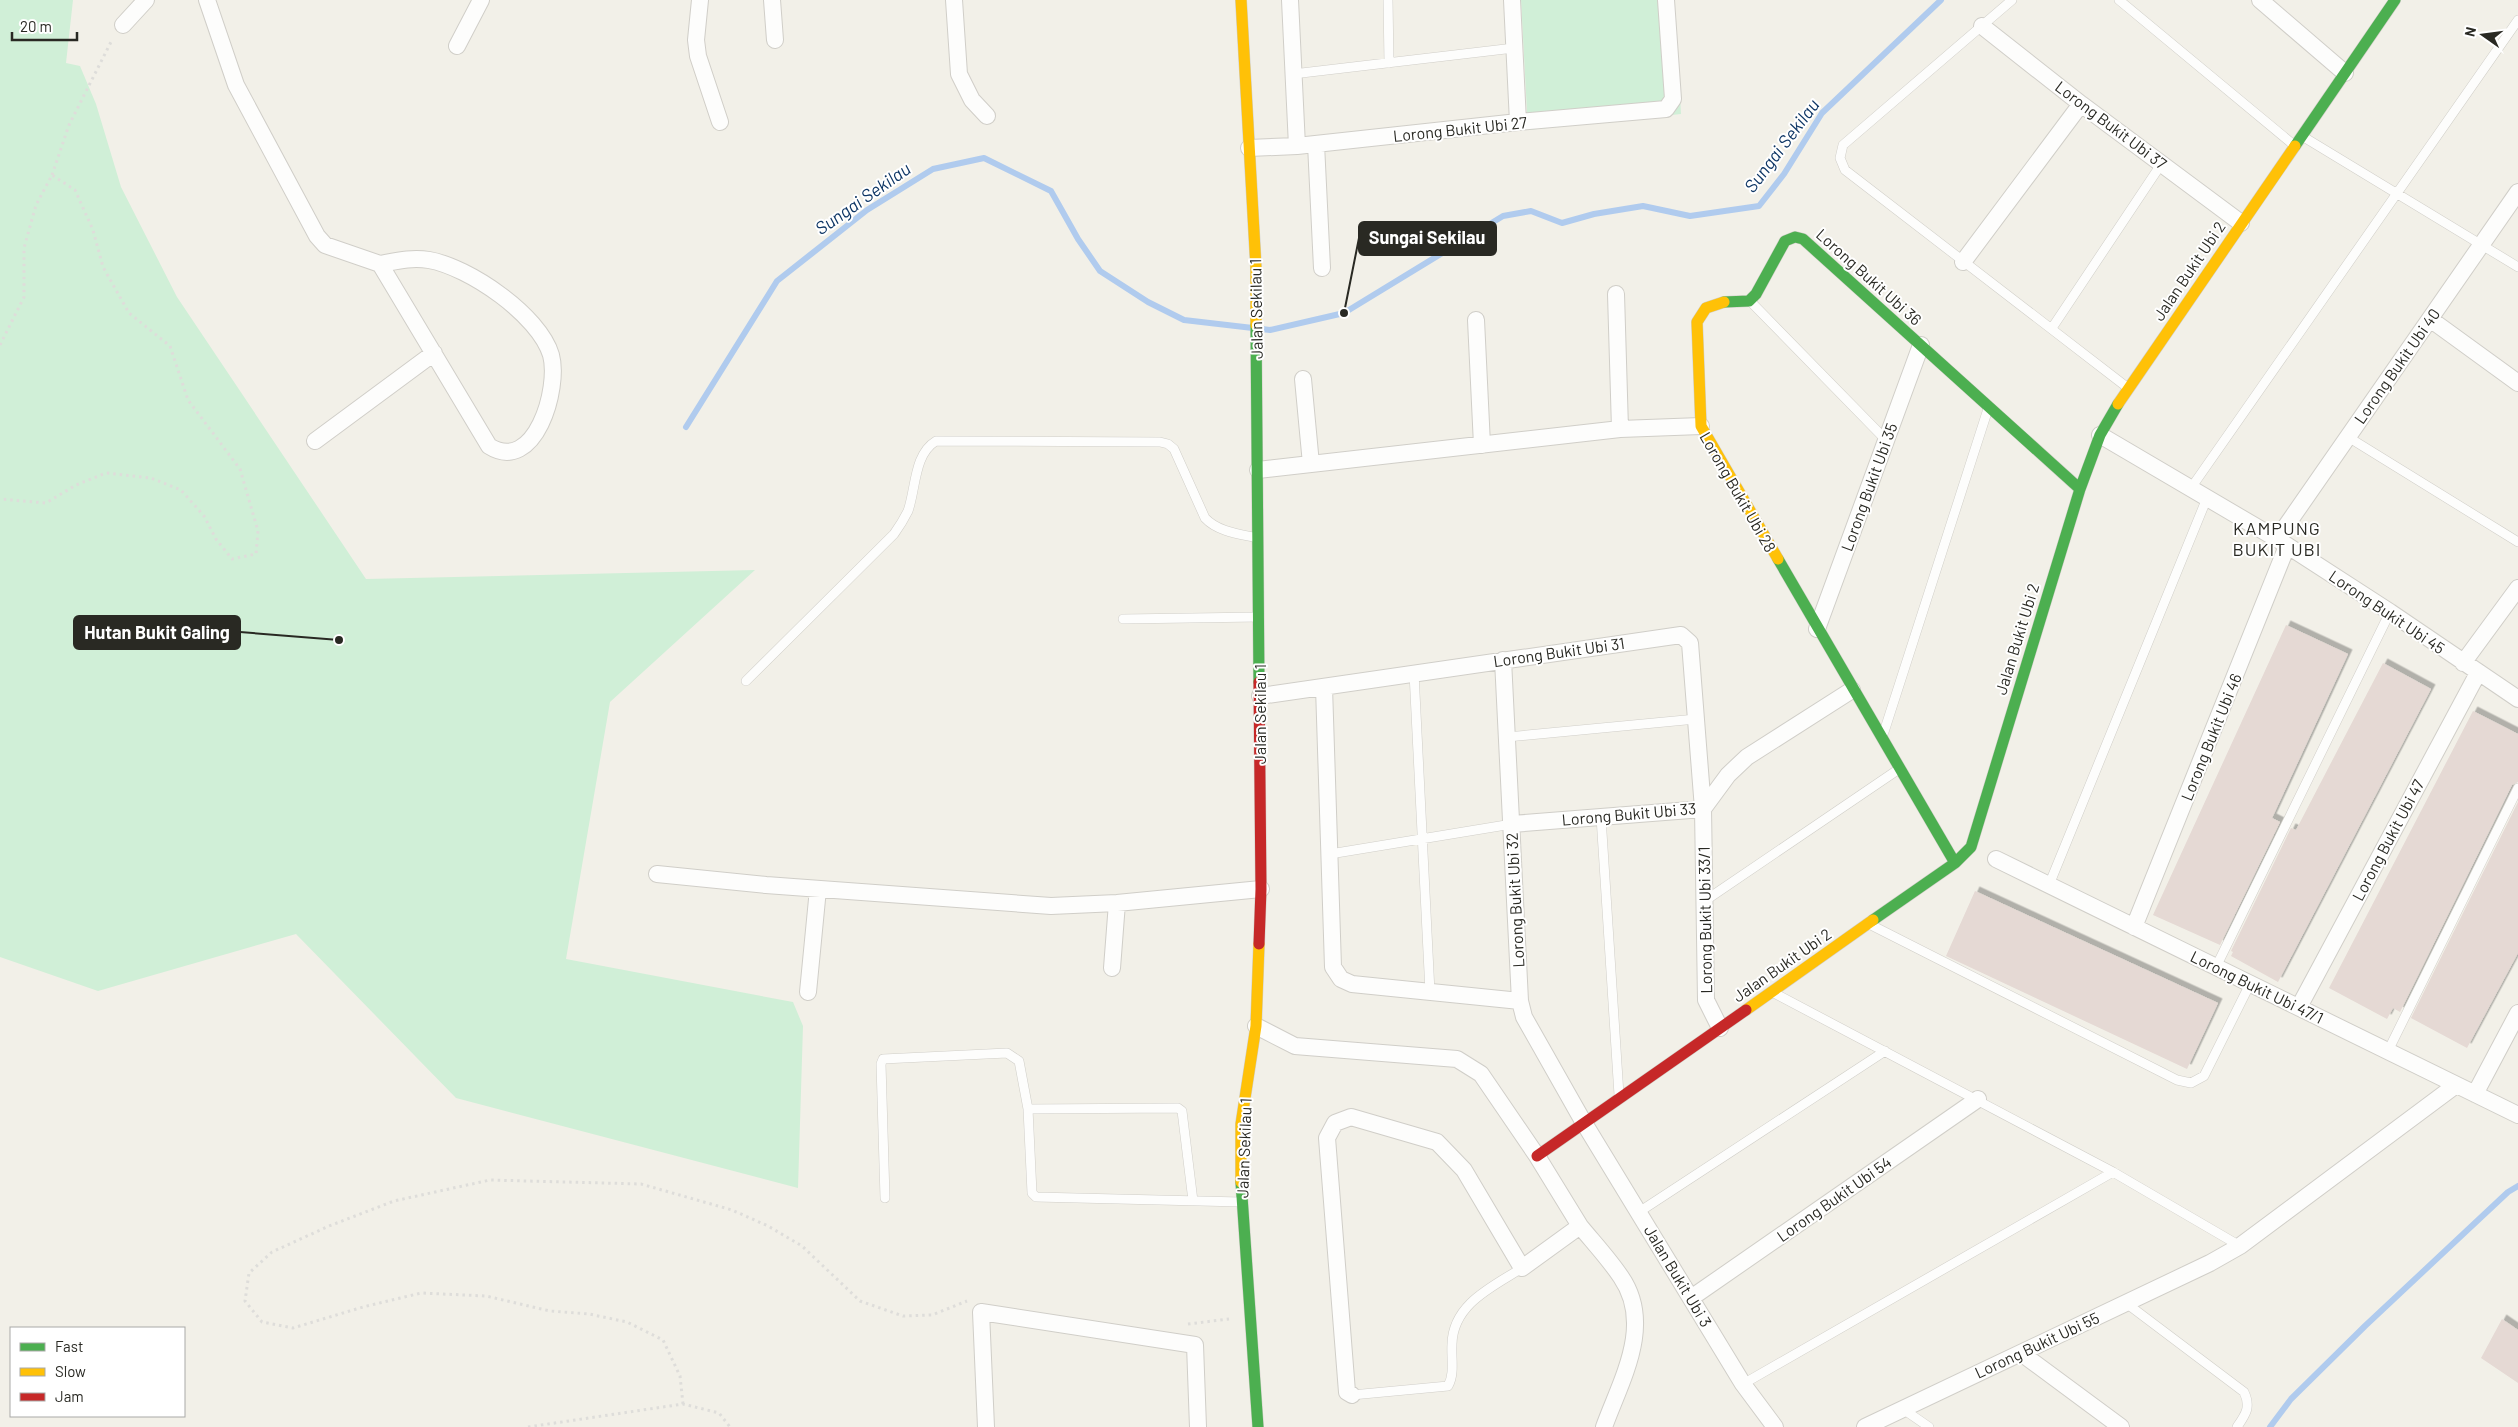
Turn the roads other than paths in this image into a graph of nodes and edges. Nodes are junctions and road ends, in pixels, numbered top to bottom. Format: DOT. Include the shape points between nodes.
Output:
graph roads {
  1 [pos="146,0"];
  2 [pos="207,0"];
  3 [pos="481,0"];
  4 [pos="700,0"];
  5 [pos="772,0"];
  6 [pos="954,0"];
  7 [pos="1241,0"];
  8 [pos="1290,0"];
  9 [pos="1388,0"];
  10 [pos="1512,0"];
  11 [pos="1666,0"];
  12 [pos="2012,0"];
  13 [pos="2119,0"];
  14 [pos="2260,0"];
  15 [pos="2394,0"];
  16 [pos="2518,20"];
  17 [pos="123,25"];
  18 [pos="1982,26"];
  19 [pos="775,40"];
  20 [pos="457,46"];
  21 [pos="1514,48"];
  22 [pos="1389,63"];
  23 [pos="2345,73"];
  24 [pos="1293,74"];
  25 [pos="2082,104"];
  26 [pos="987,116"];
  27 [pos="720,122"];
  28 [pos="1518,122"];
  29 [pos="2302,136"];
  30 [pos="1316,144"];
  31 [pos="1297,146"];
  32 [pos="2295,146"];
  33 [pos="1249,148"];
  34 [pos="2162,163"];
  35 [pos="2518,192"];
  36 [pos="2396,194"];
  37 [pos="2242,223"];
  38 [pos="2481,245"];
  39 [pos="1963,262"];
  40 [pos="380,264"];
  41 [pos="2518,267"];
  42 [pos="1322,268"];
  43 [pos="1616,294"];
  44 [pos="1750,301"];
  45 [pos="2430,319"];
  46 [pos="1476,320"];
  47 [pos="2052,328"];
  48 [pos="1921,345"];
  49 [pos="434,353"];
  50 [pos="1303,379"];
  51 [pos="2518,383"];
  52 [pos="2128,388"];
  53 [pos="1989,407"];
  54 [pos="1700,426"];
  55 [pos="1620,429"];
  56 [pos="2100,435"];
  57 [pos="2348,437"];
  58 [pos="315,440"];
  59 [pos="1886,440"];
  60 [pos="1482,445"];
  61 [pos="1311,464"];
  62 [pos="1258,470"];
  63 [pos="2191,488"];
  64 [pos="2080,489"];
  65 [pos="2208,498"];
  66 [pos="1258,538"];
  67 [pos="2518,542"];
  68 [pos="2282,543"];
  69 [pos="2518,588"];
  70 [pos="2390,612"];
  71 [pos="1259,617"];
  72 [pos="1123,619"];
  73 [pos="1817,629"];
  74 [pos="1503,660"];
  75 [pos="2463,663"];
  76 [pos="2478,673"];
  77 [pos="1414,674"];
  78 [pos="746,681"];
  79 [pos="1324,687"];
  80 [pos="1852,690"];
  81 [pos="1260,696"];
  82 [pos="2518,699"];
  83 [pos="1696,719"];
  84 [pos="1507,737"];
  85 [pos="1882,740"];
  86 [pos="1899,769"];
  87 [pos="2518,788"];
  88 [pos="1703,809"];
  89 [pos="1601,817"];
  90 [pos="1512,824"];
  91 [pos="1422,839"];
  92 [pos="1330,854"];
  93 [pos="1996,859"];
  94 [pos="1956,863"];
  95 [pos="657,874"];
  96 [pos="2049,885"];
  97 [pos="818,888"];
  98 [pos="1261,889"];
  99 [pos="1706,900"];
  100 [pos="1117,903"];
  101 [pos="1868,924"];
  102 [pos="2134,927"];
  103 [pos="2216,967"];
  104 [pos="1112,968"];
  105 [pos="2250,984"];
  106 [pos="1772,991"];
  107 [pos="808,992"];
  108 [pos="1430,992"];
  109 [pos="1520,1001"];
  110 [pos="2299,1007"];
  111 [pos="2518,1013"];
  112 [pos="1256,1026"];
  113 [pos="1720,1028"];
  114 [pos="1885,1051"];
  115 [pos="2388,1051"];
  116 [pos="2456,1085"];
  117 [pos="2475,1094"];
  118 [pos="1620,1098"];
  119 [pos="1978,1099"];
  120 [pos="1028,1109"];
  121 [pos="2518,1115"];
  122 [pos="1584,1123"];
  123 [pos="1537,1156"];
  124 [pos="2113,1172"];
  125 [pos="885,1198"];
  126 [pos="1193,1202"];
  127 [pos="1242,1202"];
  128 [pos="1638,1212"];
  129 [pos="1580,1226"];
  130 [pos="2240,1246"];
  131 [pos="1522,1268"];
  132 [pos="1691,1298"];
  133 [pos="2126,1303"];
  134 [pos="2021,1353"];
  135 [pos="1743,1384"];
  136 [pos="1352,1395"];
  137 [pos="1904,1409"];
  138 [pos="986,1427"];
  139 [pos="1198,1427"];
  140 [pos="1258,1427"];
  141 [pos="1604,1427"];
  142 [pos="1775,1427"];
  143 [pos="1864,1427"];
  144 [pos="1929,1427"];
  145 [pos="2121,1427"];
  146 [pos="2238,1427"];
  1 -- 17 [label="street"];
  2 -- 40 [label="street" via="236,84 317,236 325,245"];
  3 -- 20 [label="street"];
  4 -- 27 [label="street" via="696,40 702,73"];
  5 -- 19 [label="street"];
  6 -- 26 [label="street" via="959,74 972,100"];
  7 -- 33 [label="street, Jalan Sekilau 1"];
  8 -- 24 [label="street"];
  9 -- 22 [label="lane"];
  10 -- 21 [label="street"];
  11 -- 28 [label="street, Lorong Bukit Ubi 27" via="1673,99 1666,109"];
  12 -- 18 [label="lane"];
  13 -- 32 [label="lane"];
  14 -- 23 [label="street"];
  15 -- 23 [label="street, Jalan Bukit Ubi 2"];
  16 -- 36 [label="lane"];
  18 -- 25 [label="street, Lorong Bukit Ubi 37"];
  18 -- 39 [label="lane" via="1844,145 1840,158 1845,170"];
  21 -- 22 [label="lane"];
  21 -- 28 [label="street"];
  22 -- 24 [label="lane"];
  23 -- 29 [label="street, Jalan Bukit Ubi 2"];
  24 -- 31 [label="street"];
  25 -- 34 [label="street, Lorong Bukit Ubi 37"];
  25 -- 39 [label="street"];
  28 -- 30 [label="street, Lorong Bukit Ubi 27"];
  29 -- 32 [label="street, Jalan Bukit Ubi 2"];
  29 -- 36 [label="lane"];
  30 -- 31 [label="street, Lorong Bukit Ubi 27"];
  30 -- 42 [label="street"];
  31 -- 33 [label="street, Lorong Bukit Ubi 27"];
  32 -- 37 [label="street, Jalan Bukit Ubi 2"];
  33 -- 62 [label="street, Jalan Sekilau 1" via="1256,268"];
  34 -- 37 [label="street, Lorong Bukit Ubi 37"];
  34 -- 47 [label="lane"];
  35 -- 38 [label="street, Lorong Bukit Ubi 40"];
  36 -- 38 [label="lane"];
  36 -- 63 [label="lane"];
  37 -- 52 [label="street, Jalan Bukit Ubi 2"];
  38 -- 41 [label="lane"];
  38 -- 45 [label="street, Lorong Bukit Ubi 40"];
  39 -- 47 [label="lane"];
  40 -- 49 [label="street"];
  40 -- 49 [label="street" via="407,259 430,260 452,268 504,297 537,329 553,364 545,418 531,439 507,453 489,446"];
  43 -- 55 [label="street"];
  44 -- 48 [label="street, Lorong Bukit Ubi 36" via="1785,241 1795,237 1804,239"];
  44 -- 54 [label="street" via="1716,302 1700,313 1697,322"];
  44 -- 59 [label="lane"];
  45 -- 51 [label="street"];
  45 -- 57 [label="street, Lorong Bukit Ubi 40"];
  46 -- 60 [label="street"];
  47 -- 52 [label="lane"];
  48 -- 53 [label="street, Lorong Bukit Ubi 36"];
  48 -- 59 [label="street, Lorong Bukit Ubi 35"];
  49 -- 58 [label="street"];
  50 -- 61 [label="street"];
  52 -- 56 [label="street, Jalan Bukit Ubi 2"];
  53 -- 64 [label="street, Lorong Bukit Ubi 36"];
  53 -- 85 [label="lane"];
  54 -- 55 [label="street, Lorong Bukit Ubi 28"];
  54 -- 73 [label="street, Lorong Bukit Ubi 28"];
  55 -- 60 [label="street, Lorong Bukit Ubi 28"];
  56 -- 63 [label="street, Lorong Bukit Ubi 45"];
  56 -- 64 [label="street, Jalan Bukit Ubi 2"];
  57 -- 67 [label="lane"];
  57 -- 68 [label="street, Lorong Bukit Ubi 40"];
  59 -- 73 [label="street, Lorong Bukit Ubi 35"];
  60 -- 61 [label="street, Lorong Bukit Ubi 28"];
  61 -- 62 [label="street, Lorong Bukit Ubi 28"];
  62 -- 66 [label="street, Jalan Sekilau 1"];
  63 -- 65 [label="street, Lorong Bukit Ubi 45"];
  64 -- 94 [label="street, Jalan Bukit Ubi 2" via="1971,847"];
  65 -- 68 [label="street, Lorong Bukit Ubi 45"];
  65 -- 96 [label="lane"];
  66 -- 71 [label="street, Jalan Sekilau 1"];
  66 -- 78 [label="lane" via="1210,524 1174,449 1168,444 936,441 923,453 908,510 894,534"];
  68 -- 70 [label="street, Lorong Bukit Ubi 45"];
  68 -- 102 [label="street, Lorong Bukit Ubi 46"];
  69 -- 75 [label="street"];
  70 -- 75 [label="street, Lorong Bukit Ubi 45"];
  70 -- 103 [label="lane"];
  71 -- 72 [label="lane"];
  71 -- 81 [label="street, Jalan Sekilau 1"];
  73 -- 80 [label="street, Lorong Bukit Ubi 28"];
  74 -- 77 [label="street, Lorong Bukit Ubi 31"];
  74 -- 83 [label="street, Lorong Bukit Ubi 31" via="1682,636 1690,643"];
  74 -- 84 [label="street, Lorong Bukit Ubi 32"];
  75 -- 76 [label="street, Lorong Bukit Ubi 45"];
  76 -- 82 [label="street, Lorong Bukit Ubi 45"];
  76 -- 110 [label="street, Lorong Bukit Ubi 47"];
  77 -- 79 [label="street, Lorong Bukit Ubi 31"];
  77 -- 91 [label="lane"];
  79 -- 81 [label="street, Lorong Bukit Ubi 31"];
  79 -- 92 [label="street"];
  80 -- 85 [label="street, Lorong Bukit Ubi 28"];
  80 -- 88 [label="street, Lorong Bukit Ubi 33" via="1746,757"];
  81 -- 98 [label="street, Jalan Sekilau 1"];
  83 -- 84 [label="lane"];
  83 -- 88 [label="street, Lorong Bukit Ubi 31"];
  84 -- 90 [label="street, Lorong Bukit Ubi 32"];
  85 -- 86 [label="street, Lorong Bukit Ubi 28"];
  86 -- 94 [label="street, Lorong Bukit Ubi 28"];
  86 -- 99 [label="lane"];
  87 -- 115 [label="lane"];
  88 -- 89 [label="street, Lorong Bukit Ubi 33"];
  88 -- 99 [label="street, Lorong Bukit Ubi 33/1"];
  89 -- 90 [label="street, Lorong Bukit Ubi 33"];
  89 -- 118 [label="lane"];
  90 -- 91 [label="lane"];
  90 -- 109 [label="street, Lorong Bukit Ubi 32"];
  91 -- 92 [label="lane"];
  91 -- 108 [label="lane"];
  92 -- 108 [label="street" via="1333,967 1341,979 1352,984"];
  93 -- 96 [label="street, Lorong Bukit Ubi 47/1"];
  94 -- 101 [label="street, Jalan Bukit Ubi 2"];
  95 -- 97 [label="street"];
  96 -- 102 [label="street, Lorong Bukit Ubi 47/1"];
  97 -- 100 [label="street" via="1051,906"];
  97 -- 107 [label="street"];
  98 -- 100 [label="street"];
  98 -- 112 [label="street, Jalan Sekilau 1"];
  99 -- 113 [label="street, Lorong Bukit Ubi 33/1" via="1706,1000"];
  100 -- 104 [label="street"];
  101 -- 105 [label="lane" via="2177,1080 2191,1083 2204,1076"];
  101 -- 106 [label="street, Jalan Bukit Ubi 2"];
  102 -- 103 [label="street, Lorong Bukit Ubi 47/1"];
  103 -- 105 [label="street, Lorong Bukit Ubi 47/1"];
  105 -- 110 [label="street, Lorong Bukit Ubi 47/1"];
  106 -- 113 [label="street, Jalan Bukit Ubi 2"];
  106 -- 114 [label="lane"];
  108 -- 109 [label="street"];
  109 -- 122 [label="street, Lorong Bukit Ubi 32" via="1524,1017"];
  110 -- 115 [label="street, Lorong Bukit Ubi 47/1"];
  111 -- 117 [label="street"];
  112 -- 123 [label="street" via="1295,1046 1457,1059 1481,1074"];
  112 -- 127 [label="street, Jalan Sekilau 1" via="1241,1124"];
  113 -- 118 [label="street, Jalan Bukit Ubi 2"];
  114 -- 119 [label="lane"];
  114 -- 128 [label="lane"];
  115 -- 116 [label="street, Lorong Bukit Ubi 47/1"];
  116 -- 117 [label="street, Lorong Bukit Ubi 47/1"];
  116 -- 130 [label="street, Lorong Bukit Ubi 55"];
  117 -- 121 [label="street, Lorong Bukit Ubi 47/1"];
  118 -- 122 [label="street, Jalan Bukit Ubi 2"];
  119 -- 124 [label="lane"];
  119 -- 132 [label="street, Lorong Bukit Ubi 54"];
  120 -- 125 [label="lane" via="1019,1061 1007,1053 883,1059"];
  120 -- 126 [label="lane" via="1178,1108 1182,1111"];
  120 -- 126 [label="lane" via="1032,1193 1036,1197"];
  122 -- 123 [label="street, Jalan Bukit Ubi 2"];
  122 -- 128 [label="street, Jalan Bukit Ubi 3"];
  123 -- 129 [label="street"];
  124 -- 130 [label="lane"];
  124 -- 135 [label="lane"];
  126 -- 127 [label="lane"];
  127 -- 140 [label="street, Jalan Sekilau 1"];
  128 -- 132 [label="street, Jalan Bukit Ubi 3"];
  129 -- 131 [label="street"];
  129 -- 141 [label="street" via="1622,1278 1636,1310 1635,1342"];
  130 -- 133 [label="street, Lorong Bukit Ubi 55"];
  131 -- 136 [label="lane" via="1470,1300 1454,1330 1452,1375 1448,1386"];
  131 -- 136 [label="street" via="1464,1170 1437,1142 1351,1118 1335,1123 1327,1138 1347,1392"];
  132 -- 135 [label="street, Jalan Bukit Ubi 3"];
  133 -- 134 [label="street, Lorong Bukit Ubi 55"];
  133 -- 146 [label="lane" via="2244,1392 2248,1399 2248,1412"];
  134 -- 137 [label="street, Lorong Bukit Ubi 55"];
  134 -- 145 [label="street"];
  135 -- 142 [label="street, Jalan Bukit Ubi 3"];
  137 -- 143 [label="street, Lorong Bukit Ubi 55"];
  137 -- 144 [label="lane"];
  138 -- 139 [label="street" via="981,1312 1195,1345"];
}
